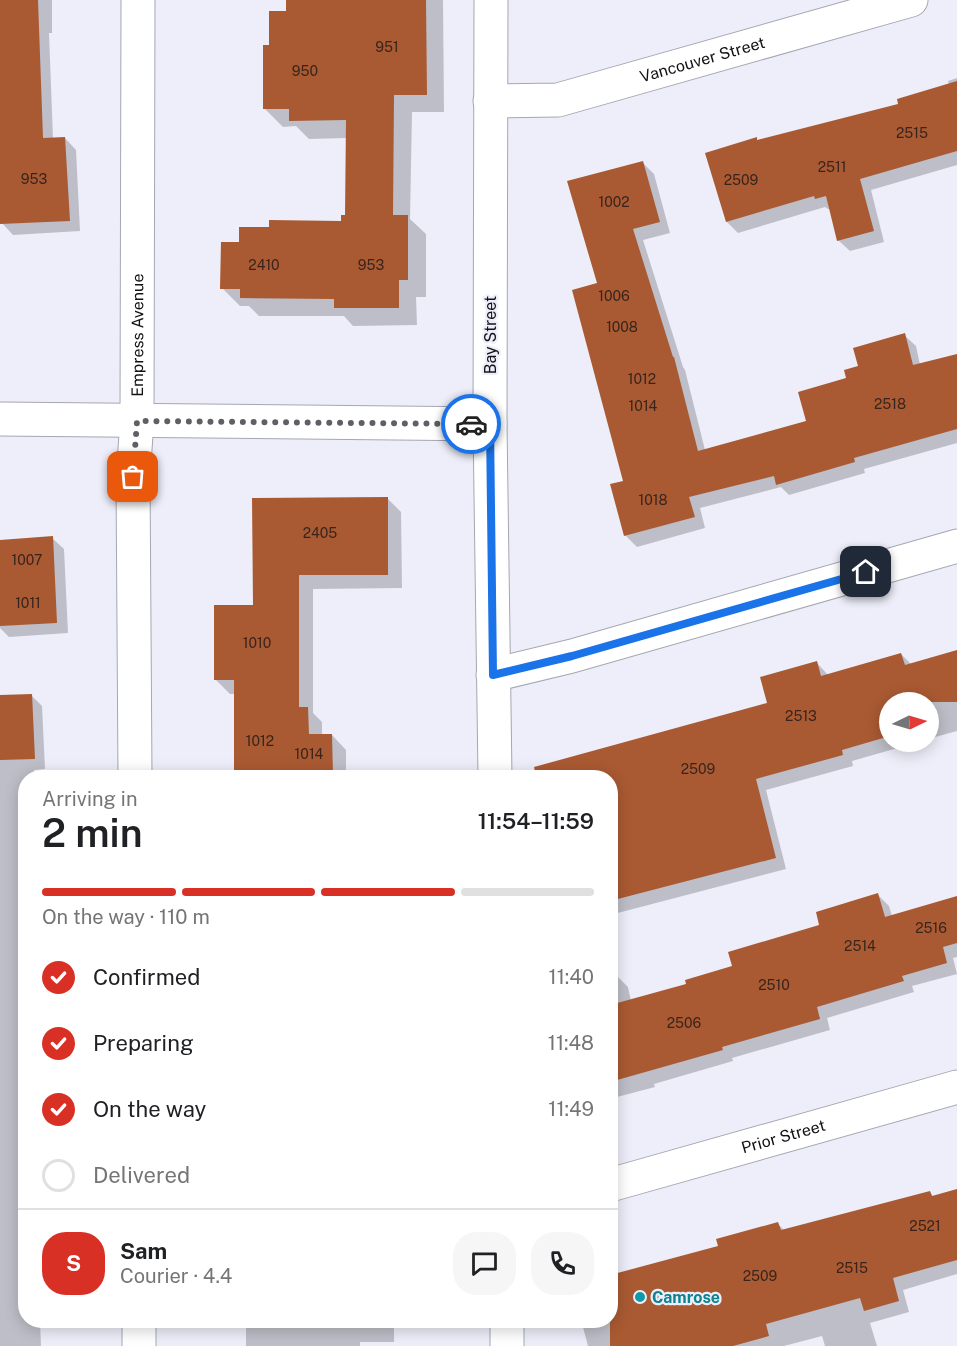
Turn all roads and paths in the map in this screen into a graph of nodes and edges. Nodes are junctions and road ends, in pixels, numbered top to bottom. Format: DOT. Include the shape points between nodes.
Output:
graph roads {
  1 [pos="138,0"];
  2 [pos="491,0"];
  3 [pos="911,0"];
  4 [pos="490,101"];
  5 [pos="0,419"];
  6 [pos="137,421"];
  7 [pos="490,424"];
  8 [pos="957,546"];
  9 [pos="493,675"];
  10 [pos="135,770"];
  11 [pos="495,770"];
  12 [pos="957,1087"];
  13 [pos="618,1183"];
  14 [pos="139,1328"];
  15 [pos="507,1328"];
  16 [pos="139,1346"];
  17 [pos="507,1346"];
  1 -- 6 [label="street, Empress Avenue"];
  2 -- 4 [label="street, Bay Street"];
  3 -- 4 [label="street, Vancouver Street" via="558,100"];
  4 -- 7 [label="street, Bay Street"];
  5 -- 6 [label="street"];
  6 -- 7 [label="street"];
  6 -- 10 [label="street, Empress Avenue" via="133,477"];
  7 -- 9 [label="street, Bay Street"];
  8 -- 9 [label="street"];
  9 -- 11 [label="street, Bay Street"];
  12 -- 13 [label="street, Prior Street"];
  14 -- 16 [label="street"];
  15 -- 17 [label="street"];
}
